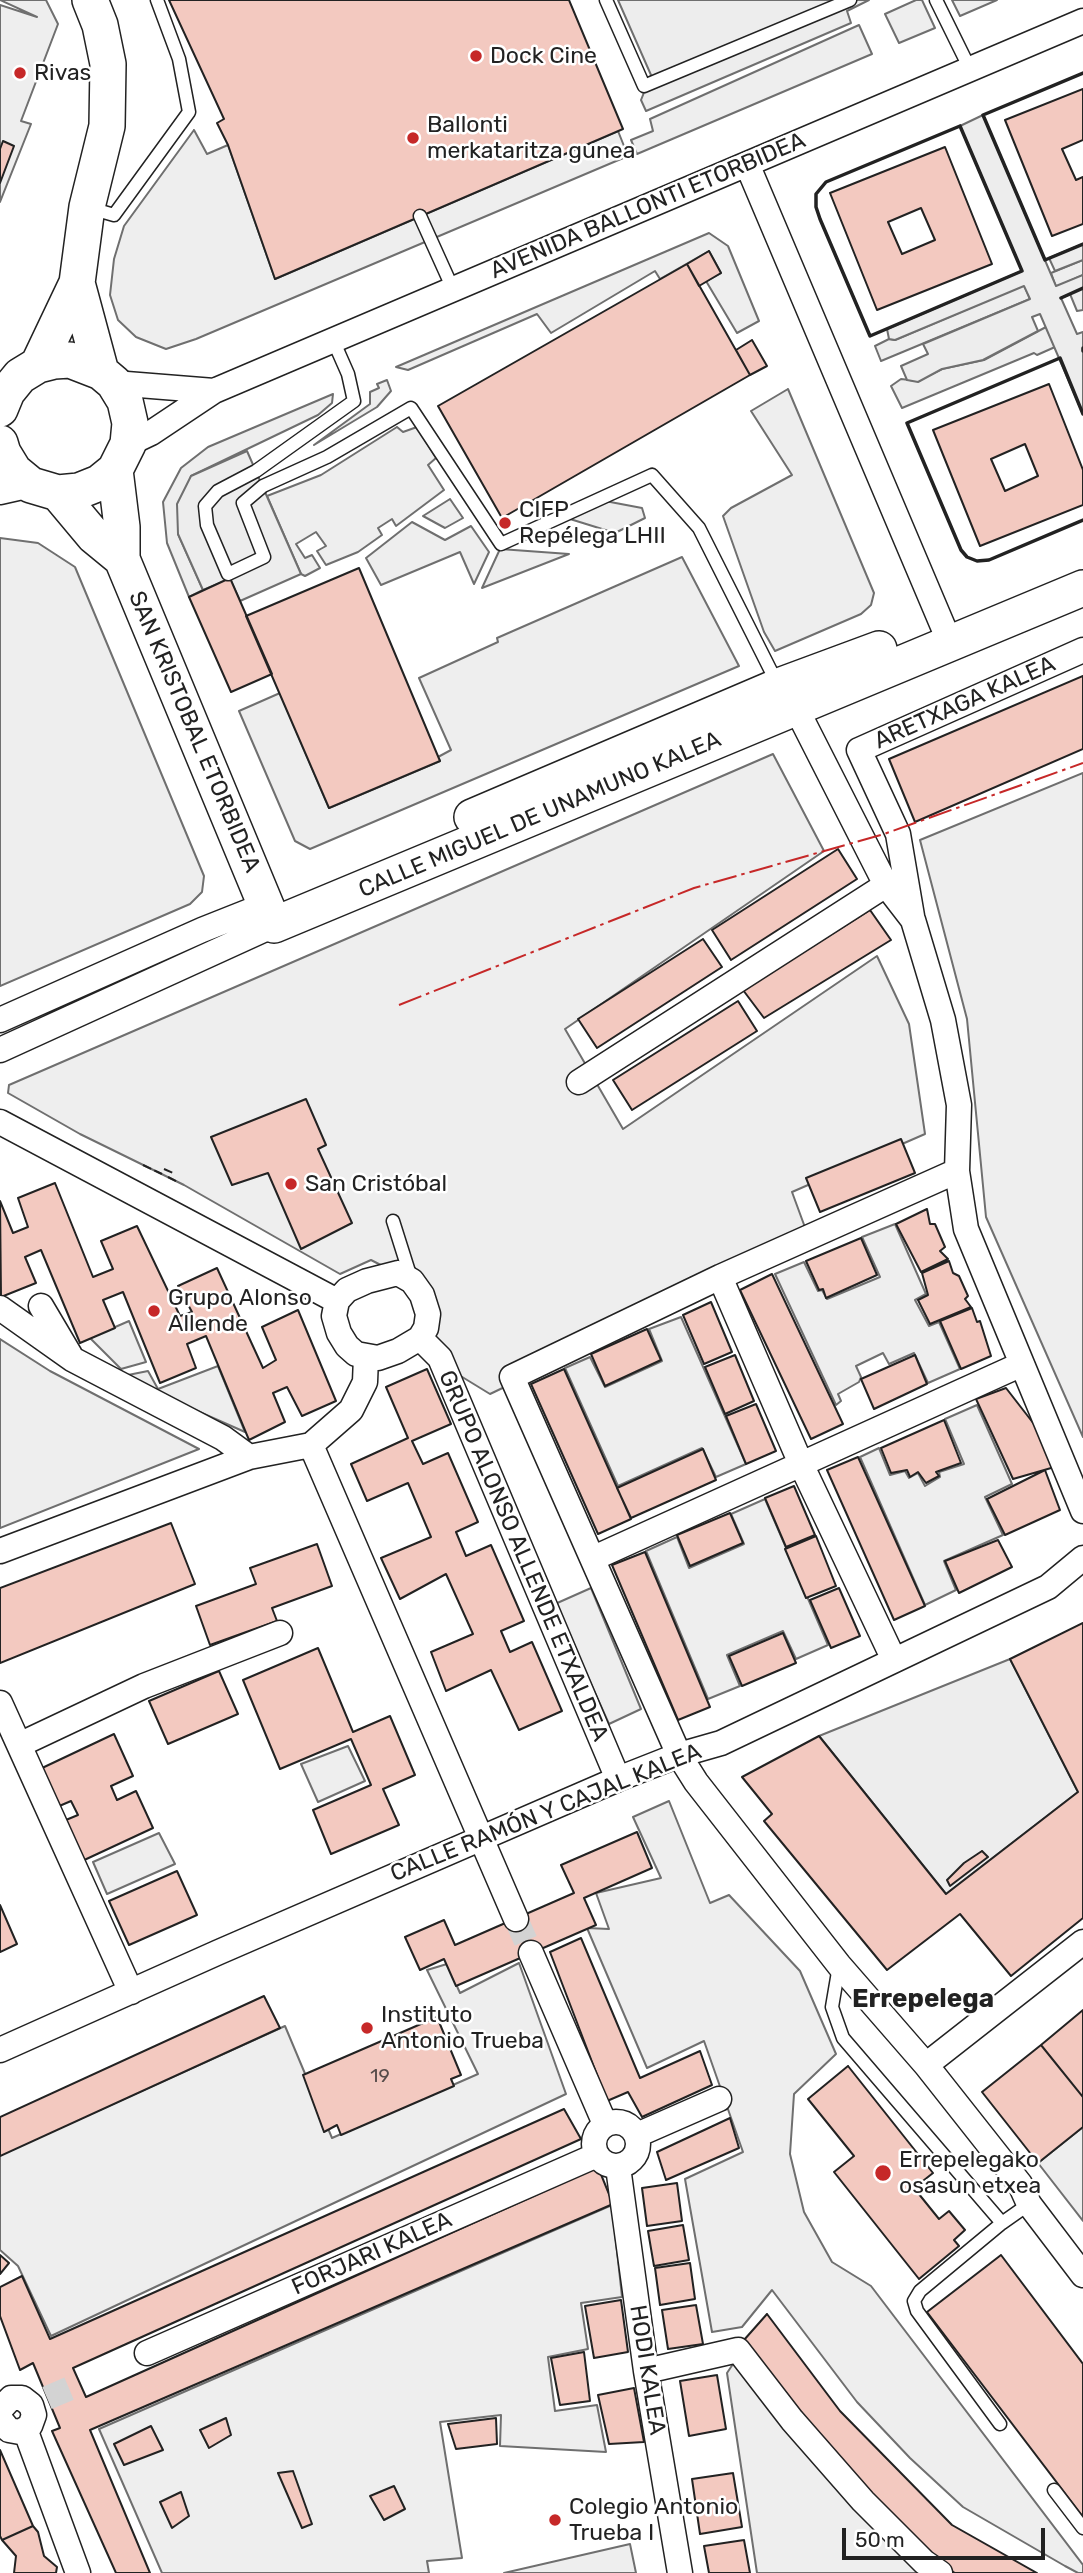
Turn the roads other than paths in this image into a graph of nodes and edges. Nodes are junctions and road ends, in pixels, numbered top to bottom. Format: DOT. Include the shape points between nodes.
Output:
graph roads {
  1 [pos="90,0"];
  2 [pos="157,0"];
  3 [pos="606,0"];
  4 [pos="849,0"];
  5 [pos="936,0"];
  6 [pos="1083,20"];
  7 [pos="970,69"];
  8 [pos="747,164"];
  9 [pos="87,208"];
  10 [pos="420,216"];
  11 [pos="76,283"];
  12 [pos="453,289"];
  13 [pos="333,340"];
  14 [pos="38,365"];
  15 [pos="107,377"];
  16 [pos="214,391"];
  17 [pos="0,409"];
  18 [pos="0,443"];
  19 [pos="121,457"];
  20 [pos="256,471"];
  21 [pos="263,486"];
  22 [pos="30,490"];
  23 [pos="122,559"];
  24 [pos="1083,563"];
  25 [pos="1083,588"];
  26 [pos="946,633"];
  27 [pos="1083,650"];
  28 [pos="787,697"];
  29 [pos="886,885"];
  30 [pos="270,915"];
  31 [pos="913,920"];
  32 [pos="0,1020"];
  33 [pos="0,1050"];
  34 [pos="579,1082"];
  35 [pos="0,1122"];
  36 [pos="957,1171"];
  37 [pos="393,1222"];
  38 [pos="720,1277"];
  39 [pos="412,1281"];
  40 [pos="337,1301"];
  41 [pos="41,1306"];
  42 [pos="0,1308"];
  43 [pos="420,1338"];
  44 [pos="366,1357"];
  45 [pos="72,1359"];
  46 [pos="1022,1364"];
  47 [pos="311,1445"];
  48 [pos="249,1457"];
  49 [pos="801,1464"];
  50 [pos="1083,1511"];
  51 [pos="0,1551"];
  52 [pos="594,1558"];
  53 [pos="1083,1558"];
  54 [pos="280,1633"];
  55 [pos="894,1660"];
  56 [pos="2,1712"];
  57 [pos="19,1745"];
  58 [pos="679,1755"];
  59 [pos="618,1779"];
  60 [pos="481,1838"];
  61 [pos="516,1919"];
  62 [pos="1083,1942"];
  63 [pos="531,1953"];
  64 [pos="839,1965"];
  65 [pos="131,1992"];
  66 [pos="0,2050"];
  67 [pos="926,2065"];
  68 [pos="719,2099"];
  69 [pos="605,2124"];
  70 [pos="637,2135"];
  71 [pos="607,2161"];
  72 [pos="1029,2204"];
  73 [pos="1002,2223"];
  74 [pos="1083,2275"];
  75 [pos="147,2353"];
  76 [pos="646,2371"];
  77 [pos="1,2404"];
  78 [pos="1000,2424"];
  79 [pos="25,2429"];
  80 [pos="1054,2490"];
  81 [pos="1083,2528"];
  82 [pos="78,2573"];
  83 [pos="680,2573"];
  84 [pos="940,2573"];
  1 -- 9 [label="street" via="100,26 109,83 107,126"];
  2 -- 9 [label="lane" via="179,59 189,112 114,215"];
  3 -- 4 [label="lane" via="645,86"];
  5 -- 7 [label="lane"];
  6 -- 7 [label="street, AVENIDA BALLONTI ETORBIDEA"];
  7 -- 8 [label="street, AVENIDA BALLONTI ETORBIDEA"];
  8 -- 12 [label="street, AVENIDA BALLONTI ETORBIDEA"];
  8 -- 26 [label="street"];
  9 -- 11 [label="street"];
  10 -- 12 [label="lane"];
  11 -- 14 [label="street"];
  11 -- 15 [label="street, SAN KRISTOBAL ETORBIDEA"];
  12 -- 13 [label="street, AVENIDA BALLONTI ETORBIDEA"];
  13 -- 16 [label="street, AVENIDA BALLONTI ETORBIDEA"];
  13 -- 20 [label="lane" via="355,401"];
  14 -- 15 [label="street" via="70,360"];
  14 -- 17 [label="street" via="20,376"];
  15 -- 16 [label="street, AVENIDA BALLONTI ETORBIDEA"];
  15 -- 19 [label="street, SAN KRISTOBAL ETORBIDEA" via="125,401 130,423"];
  16 -- 19 [label="street, AVENIDA BALLONTI ETORBIDEA"];
  18 -- 22 [label="street, SAN KRISTOBAL ETORBIDEA" via="2,453"];
  19 -- 22 [label="street" via="99,483 79,491"];
  19 -- 23 [label="street, SAN KRISTOBAL ETORBIDEA"];
  20 -- 21 [label="lane"];
  20 -- 21 [label="lane" via="218,491 205,506 207,525 228,574 264,556 243,503"];
  21 -- 28 [label="lane" via="327,457 411,408 501,544 652,475 699,528"];
  22 -- 23 [label="street, SAN KRISTOBAL ETORBIDEA"];
  23 -- 30 [label="street, SAN KRISTOBAL ETORBIDEA"];
  24 -- 26 [label="street, CALLE MIGUEL DE UNAMUNO KALEA"];
  25 -- 26 [label="street, CALLE MIGUEL DE UNAMUNO KALEA"];
  26 -- 28 [label="street, CALLE MIGUEL DE UNAMUNO KALEA"];
  27 -- 31 [label="street, ARETXAGA KALEA" via="859,750 898,834"];
  28 -- 29 [label="street"];
  28 -- 30 [label="street, CALLE MIGUEL DE UNAMUNO KALEA"];
  29 -- 31 [label="street"];
  29 -- 34 [label="street"];
  30 -- 32 [label="street, CALLE MIGUEL DE UNAMUNO KALEA" via="202,930"];
  30 -- 33 [label="street, CALLE MIGUEL DE UNAMUNO KALEA"];
  31 -- 36 [label="street" via="943,1020 959,1105"];
  35 -- 40 [label="street"];
  36 -- 38 [label="street"];
  36 -- 46 [label="street" via="966,1229"];
  37 -- 39 [label="lane"];
  38 -- 49 [label="street"];
  38 -- 52 [label="street" via="512,1377"];
  39 -- 40 [label="street" via="398,1273 385,1275 347,1290"];
  39 -- 43 [label="street" via="428,1314"];
  40 -- 44 [label="street" via="334,1316 339,1333 347,1346"];
  41 -- 45 [label="street"];
  42 -- 45 [label="street"];
  43 -- 44 [label="street" via="387,1355"];
  43 -- 59 [label="street, GRUPO ALONSO ALLENDE ETXALDEA" via="440,1358"];
  44 -- 47 [label="street" via="365,1382 351,1410"];
  45 -- 48 [label="street" via="223,1438"];
  46 -- 49 [label="street"];
  46 -- 50 [label="street"];
  47 -- 48 [label="street"];
  47 -- 60 [label="street"];
  48 -- 51 [label="street"];
  49 -- 52 [label="street"];
  49 -- 55 [label="street"];
  52 -- 58 [label="street"];
  53 -- 55 [label="street, CALLE RAMÓN Y CAJAL KALEA" via="1048,1587"];
  54 -- 57 [label="street" via="144,1686"];
  55 -- 58 [label="street, CALLE RAMÓN Y CAJAL KALEA" via="720,1743"];
  56 -- 57 [label="street"];
  57 -- 65 [label="street"];
  58 -- 59 [label="street, CALLE RAMÓN Y CAJAL KALEA"];
  58 -- 64 [label="street"];
  59 -- 60 [label="street, CALLE RAMÓN Y CAJAL KALEA"];
  60 -- 61 [label="street"];
  60 -- 65 [label="street, CALLE RAMÓN Y CAJAL KALEA"];
  62 -- 67 [label="street"];
  63 -- 69 [label="street"];
  64 -- 67 [label="street"];
  64 -- 73 [label="lane" via="832,2007 843,2038"];
  65 -- 66 [label="street, CALLE RAMÓN Y CAJAL KALEA"];
  67 -- 72 [label="street" via="1020,2183"];
  68 -- 70 [label="street"];
  69 -- 70 [label="street" via="622,2122"];
  69 -- 71 [label="street" via="595,2137 594,2150"];
  70 -- 71 [label="street" via="638,2150 625,2165"];
  71 -- 75 [label="street, FORJARI KALEA"];
  71 -- 76 [label="street, HODI KALEA"];
  72 -- 73 [label="lane"];
  72 -- 74 [label="street"];
  73 -- 78 [label="lane" via="920,2291 914,2301"];
  76 -- 83 [label="street, HODI KALEA"];
  76 -- 84 [label="street" via="738,2350 863,2501 924,2563"];
  77 -- 79 [label="street" via="9,2430"];
  77 -- 79 [label="street" via="22,2398 39,2401"];
  79 -- 82 [label="street"];
  80 -- 81 [label="lane"];
}
